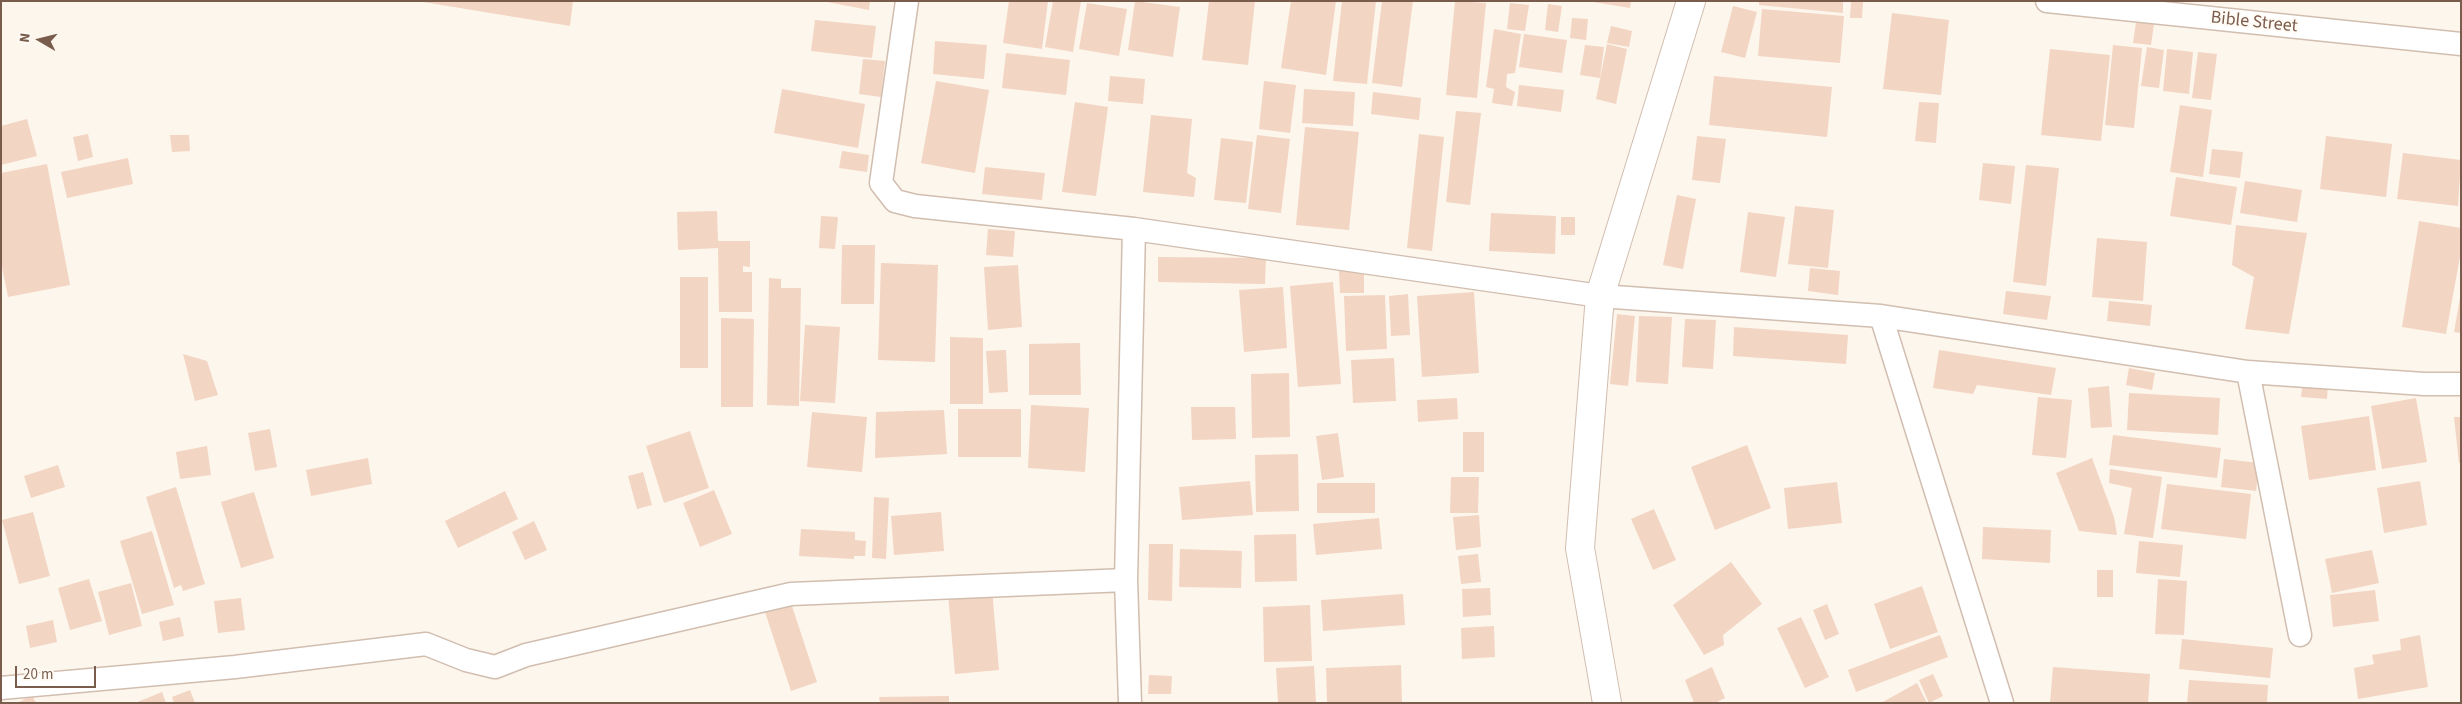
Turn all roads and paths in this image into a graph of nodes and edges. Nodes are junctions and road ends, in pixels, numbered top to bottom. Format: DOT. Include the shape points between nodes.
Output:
graph roads {
  1 [pos="907,1"];
  2 [pos="1691,1"];
  3 [pos="2047,1"];
  4 [pos="2461,44"];
  5 [pos="1134,229"];
  6 [pos="1600,296"];
  7 [pos="1881,316"];
  8 [pos="2248,372"];
  9 [pos="2461,384"];
  10 [pos="1126,580"];
  11 [pos="2300,635"];
  12 [pos="1,688"];
  13 [pos="1130,703"];
  14 [pos="1607,703"];
  15 [pos="2002,703"];
  1 -- 5 [label="street" via="881,184 895,201 915,206"];
  2 -- 6 [label="street"];
  3 -- 4 [label="street, Bible Street"];
  5 -- 6 [label="street"];
  5 -- 10 [label="street"];
  6 -- 7 [label="street"];
  6 -- 14 [label="street" via="1580,548"];
  7 -- 8 [label="street"];
  7 -- 15 [label="street"];
  8 -- 9 [label="street"];
  8 -- 11 [label="street"];
  10 -- 12 [label="street" via="791,594 526,655 495,667 466,660 426,644 235,667"];
  10 -- 13 [label="street"];
}
